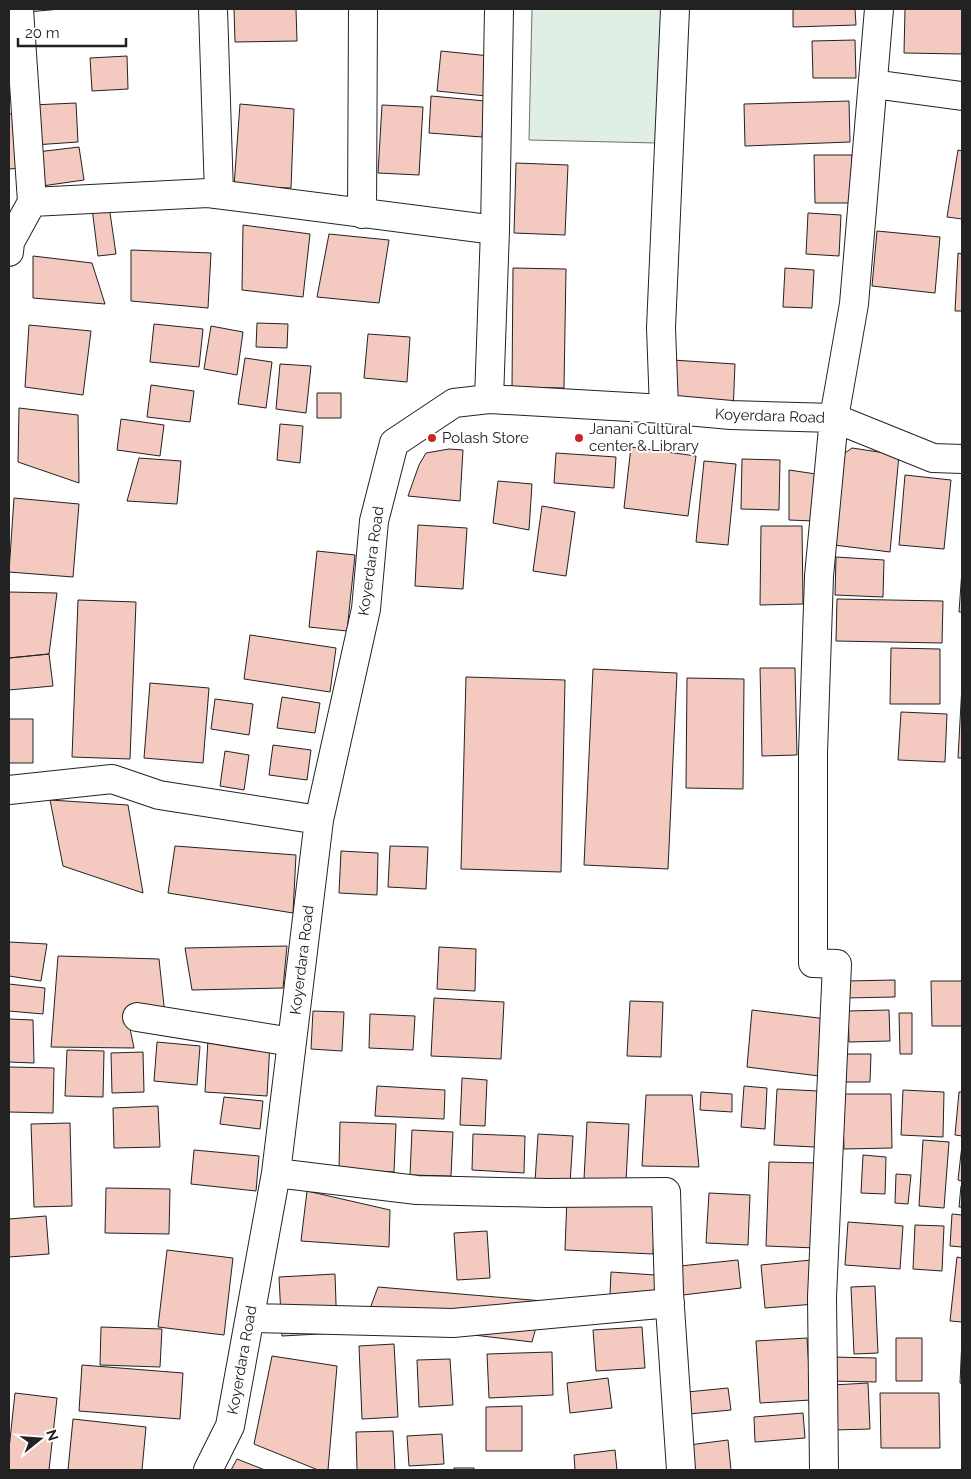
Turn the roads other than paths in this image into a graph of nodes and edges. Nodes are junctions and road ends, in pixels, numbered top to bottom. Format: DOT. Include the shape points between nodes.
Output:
graph roads {
  1 [pos="19,9"];
  2 [pos="213,9"];
  3 [pos="364,9"];
  4 [pos="499,9"];
  5 [pos="675,9"];
  6 [pos="879,9"];
  7 [pos="873,84"];
  8 [pos="962,96"];
  9 [pos="220,194"];
  10 [pos="32,202"];
  11 [pos="362,214"];
  12 [pos="495,230"];
  13 [pos="9,252"];
  14 [pos="489,399"];
  15 [pos="664,409"];
  16 [pos="834,418"];
  17 [pos="962,459"];
  18 [pos="9,790"];
  19 [pos="319,820"];
  20 [pos="136,1017"];
  21 [pos="292,1042"];
  22 [pos="276,1173"];
  23 [pos="670,1303"];
  24 [pos="250,1318"];
  25 [pos="208,1470"];
  26 [pos="681,1470"];
  27 [pos="824,1470"];
  1 -- 10 [label="street"];
  2 -- 9 [label="street"];
  3 -- 11 [label="street"];
  4 -- 12 [label="street"];
  5 -- 15 [label="street" via="661,328"];
  6 -- 7 [label="street, Koyerdara Road"];
  7 -- 8 [label="street"];
  7 -- 16 [label="street, Koyerdara Road" via="854,304"];
  9 -- 10 [label="street"];
  9 -- 11 [label="street"];
  10 -- 13 [label="street" via="10,242"];
  11 -- 12 [label="street"];
  12 -- 14 [label="street"];
  14 -- 15 [label="street, Koyerdara Road"];
  14 -- 19 [label="street, Koyerdara Road" via="454,403 394,443 374,521 366,609"];
  15 -- 16 [label="street, Koyerdara Road"];
  16 -- 17 [label="street" via="933,458"];
  16 -- 27 [label="street" via="819,576 813,753 813,963 837,964 822,1297"];
  18 -- 19 [label="street" via="112,779 159,795"];
  19 -- 21 [label="street, Koyerdara Road"];
  20 -- 21 [label="street"];
  21 -- 22 [label="street, Koyerdara Road"];
  22 -- 23 [label="street" via="417,1190 666,1192"];
  22 -- 24 [label="street, Koyerdara Road"];
  23 -- 24 [label="street" via="453,1323"];
  23 -- 26 [label="street"];
  24 -- 25 [label="street, Koyerdara Road" via="230,1426"];
}
